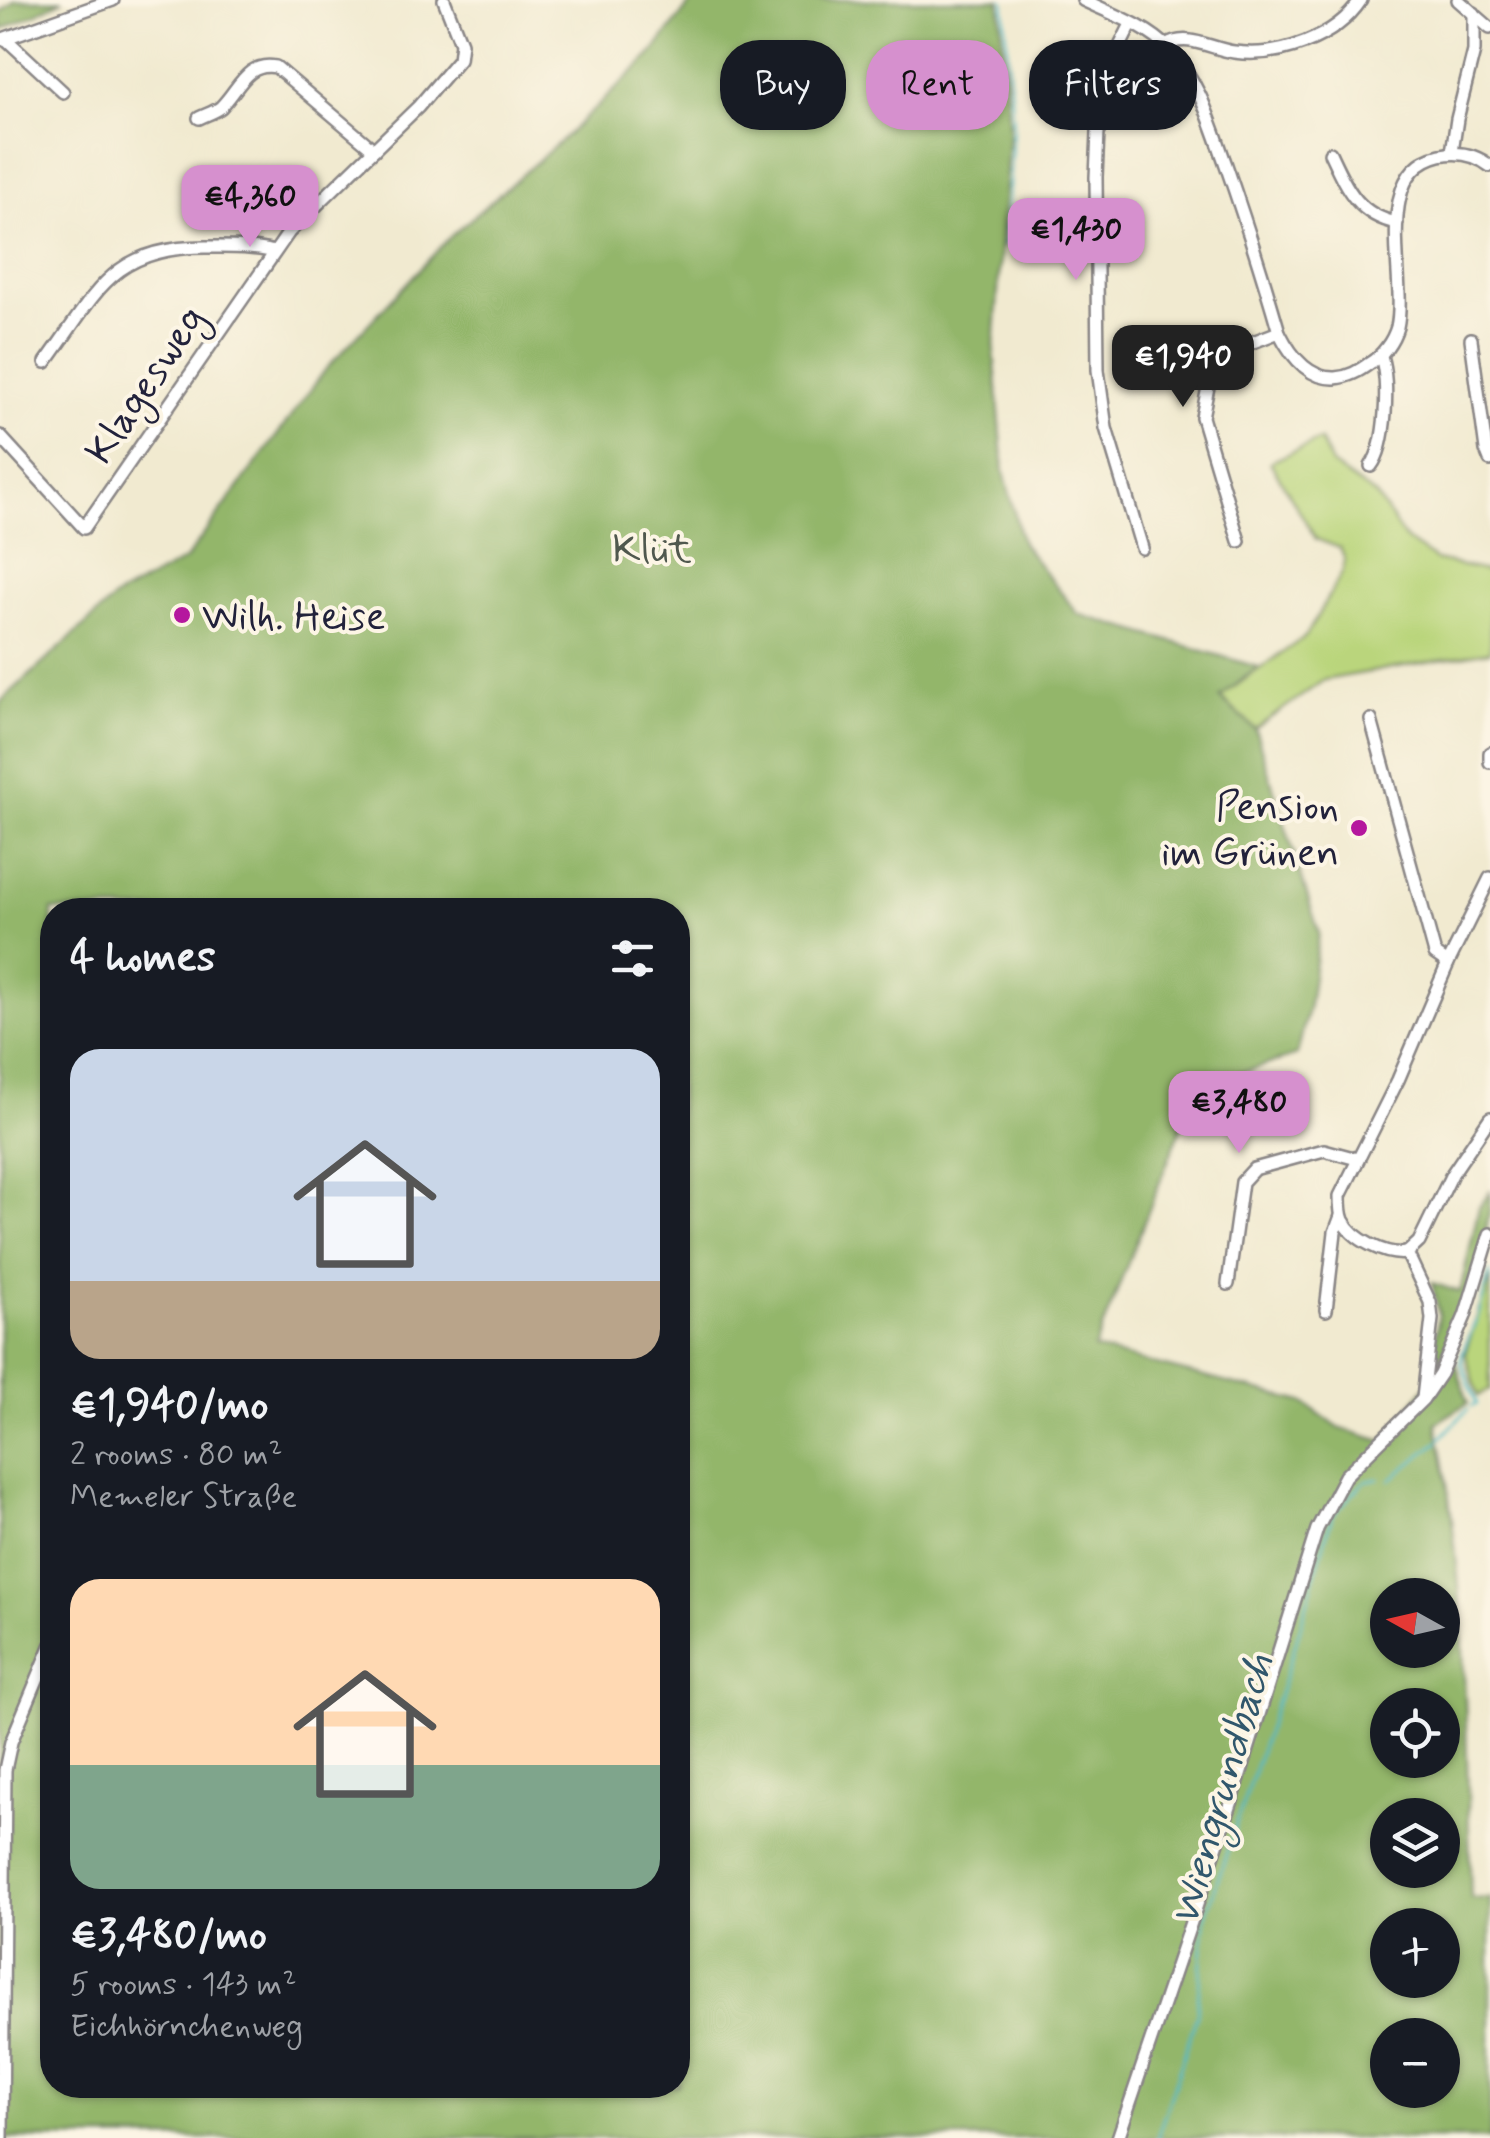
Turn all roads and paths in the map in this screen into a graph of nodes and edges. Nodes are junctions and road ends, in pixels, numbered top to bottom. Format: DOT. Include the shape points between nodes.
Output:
graph roads {
  1 [pos="113,0"];
  2 [pos="444,0"];
  3 [pos="1083,0"];
  4 [pos="1361,0"];
  5 [pos="1458,0"];
  6 [pos="1474,13"];
  7 [pos="1132,24"];
  8 [pos="1490,28"];
  9 [pos="3,39"];
  10 [pos="1157,40"];
  11 [pos="1197,43"];
  12 [pos="1197,87"];
  13 [pos="63,92"];
  14 [pos="199,118"];
  15 [pos="374,150"];
  16 [pos="1452,152"];
  17 [pos="1330,153"];
  18 [pos="1490,166"];
  19 [pos="1397,222"];
  20 [pos="274,252"];
  21 [pos="1279,332"];
  22 [pos="1471,338"];
  23 [pos="1381,356"];
  24 [pos="46,362"];
  25 [pos="0,436"];
  26 [pos="1490,460"];
  27 [pos="1371,466"];
  28 [pos="1239,541"];
  29 [pos="1142,548"];
  30 [pos="1371,720"];
  31 [pos="1490,753"];
  32 [pos="1490,762"];
  33 [pos="1490,878"];
  34 [pos="1448,963"];
  35 [pos="1490,1118"];
  36 [pos="1357,1159"];
  37 [pos="1341,1216"];
  38 [pos="1490,1234"];
  39 [pos="1407,1253"];
  40 [pos="1228,1284"];
  41 [pos="1326,1310"];
  42 [pos="1422,1399"];
  43 [pos="40,1673"];
  44 [pos="2,2138"];
  45 [pos="1118,2138"];
  1 -- 9 [label="street"];
  2 -- 15 [label="street, Klagesweg" via="462,52 440,86"];
  3 -- 7 [label="street"];
  4 -- 11 [label="street" via="1336,26 1285,48 1232,52"];
  5 -- 6 [label="street"];
  6 -- 8 [label="street"];
  6 -- 16 [label="street" via="1474,51"];
  7 -- 10 [label="street"];
  7 -- 29 [label="street" via="1100,87 1098,370 1106,428"];
  9 -- 13 [label="street"];
  12 -- 21 [label="street"];
  14 -- 15 [label="street" via="218,110 251,70 276,67"];
  15 -- 20 [label="street, Klagesweg"];
  16 -- 18 [label="street"];
  16 -- 19 [label="street" via="1422,160 1411,173"];
  17 -- 19 [label="street" via="1348,191 1375,218"];
  19 -- 23 [label="street" via="1396,327"];
  20 -- 24 [label="street" via="170,247 139,257 101,286"];
  20 -- 25 [label="street, Klagesweg" via="84,528"];
  21 -- 23 [label="street" via="1303,366 1332,378 1354,374"];
  21 -- 28 [label="street" via="1240,347 1210,377 1202,417"];
  22 -- 26 [label="street"];
  23 -- 27 [label="street" via="1386,374 1380,454"];
  30 -- 34 [label="street" via="1434,954"];
  31 -- 32 [label="street"];
  33 -- 34 [label="street"];
  34 -- 36 [label="street"];
  35 -- 39 [label="street" via="1452,1174 1420,1242"];
  36 -- 37 [label="street" via="1340,1196"];
  36 -- 40 [label="street" via="1324,1150 1254,1169 1242,1182"];
  37 -- 39 [label="street" via="1371,1244"];
  37 -- 41 [label="street"];
  38 -- 42 [label="street" via="1449,1357"];
  39 -- 42 [label="street" via="1432,1319"];
  42 -- 45 [label="street" via="1345,1476 1317,1528"];
  43 -- 44 [label="street" via="5,1770"];
}
